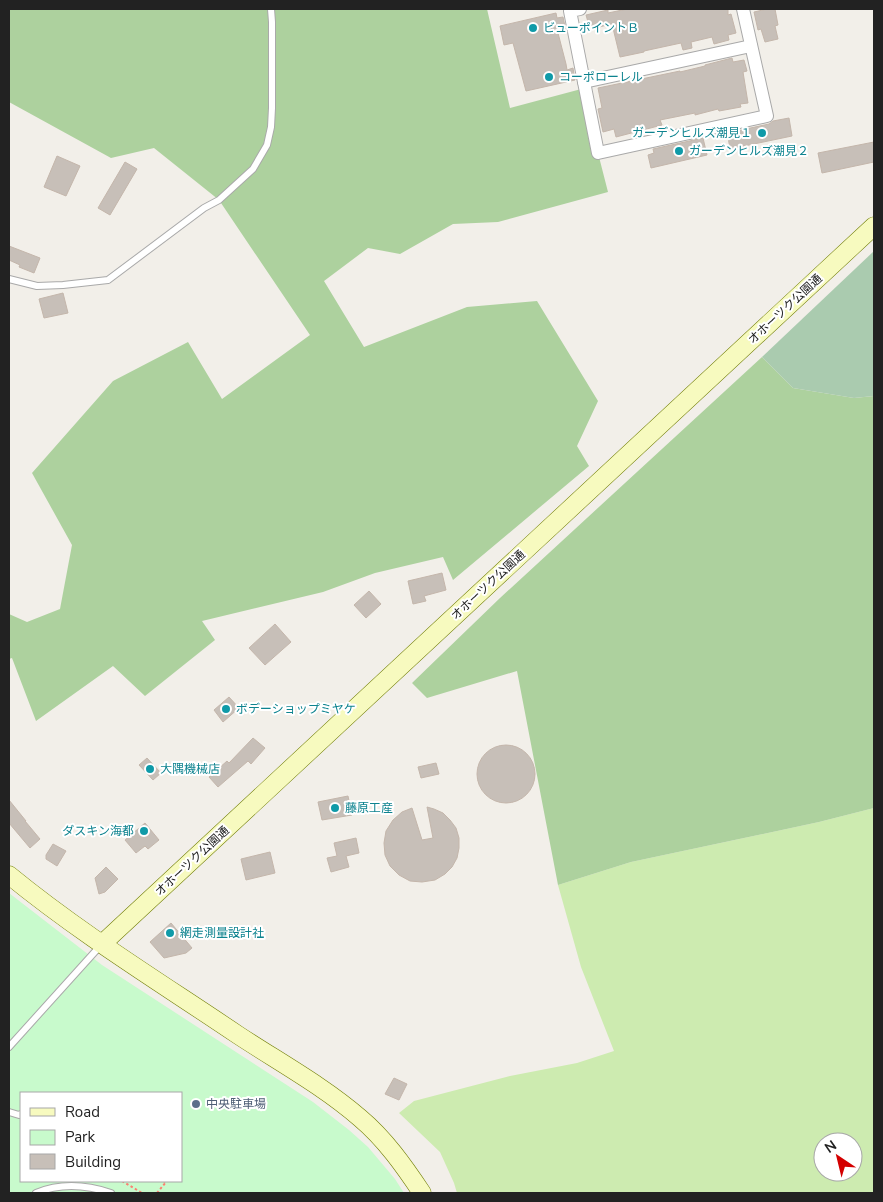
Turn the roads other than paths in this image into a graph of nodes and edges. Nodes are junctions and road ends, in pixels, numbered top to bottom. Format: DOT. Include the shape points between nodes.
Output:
graph roads {
  1 [pos="271,9"];
  2 [pos="580,9"];
  3 [pos="743,9"];
  4 [pos="751,46"];
  5 [pos="584,82"];
  6 [pos="874,226"];
  7 [pos="9,279"];
  8 [pos="9,875"];
  9 [pos="102,944"];
  10 [pos="9,1047"];
  11 [pos="36,1193"];
  12 [pos="111,1193"];
  13 [pos="422,1193"];
  1 -- 7 [label="lane" via="271,127 267,145 253,170 219,200 108,280 37,286"];
  2 -- 5 [label="street" via="570,11"];
  3 -- 4 [label="street"];
  4 -- 5 [label="street"];
  4 -- 5 [label="street" via="767,116 598,153"];
  6 -- 9 [label="street, オホーツク公園通"];
  8 -- 9 [label="street"];
  9 -- 10 [label="lane"];
  9 -- 13 [label="street" via="360,1117 405,1167"];
  11 -- 12 [label="lane" via="81,1186"];
}
